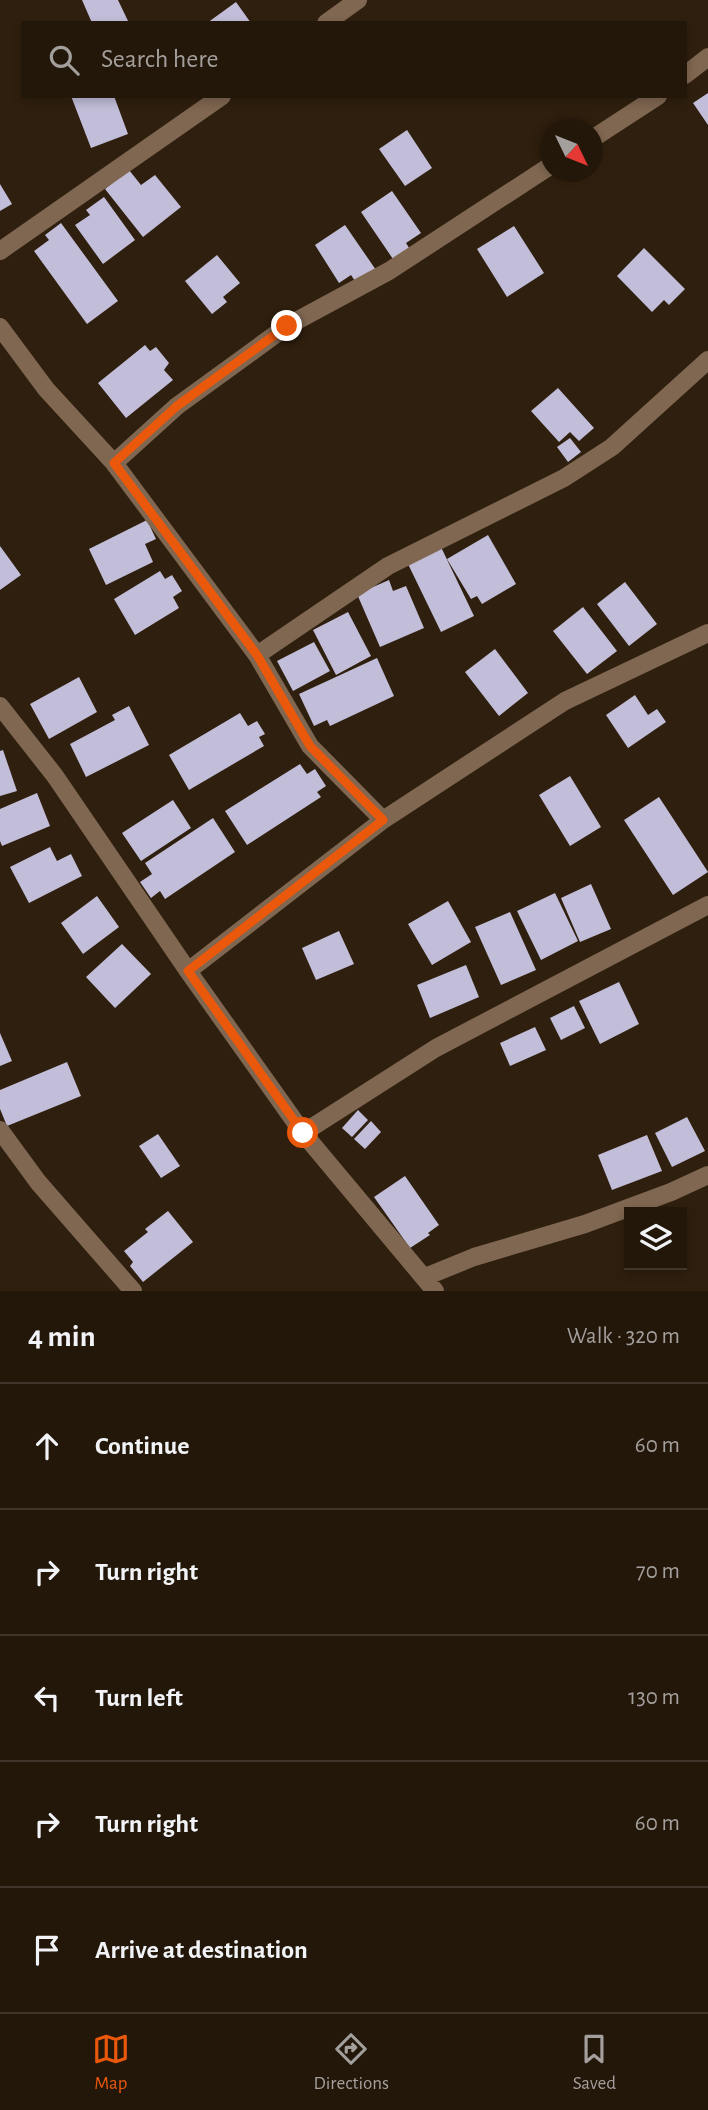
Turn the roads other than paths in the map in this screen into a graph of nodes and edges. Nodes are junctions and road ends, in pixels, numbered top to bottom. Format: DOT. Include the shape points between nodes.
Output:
graph roads {
  1 [pos="358,0"];
  2 [pos="329,21"];
  3 [pos="708,57"];
  4 [pos="687,73"];
  5 [pos="219,98"];
  6 [pos="655,98"];
  7 [pos="603,132"];
  8 [pos="540,173"];
  9 [pos="0,251"];
  10 [pos="0,327"];
  11 [pos="708,360"];
  12 [pos="114,463"];
  13 [pos="708,633"];
  14 [pos="257,655"];
  15 [pos="0,706"];
  16 [pos="383,820"];
  17 [pos="708,905"];
  18 [pos="188,971"];
  19 [pos="0,1130"];
  20 [pos="303,1133"];
  21 [pos="708,1175"];
  22 [pos="430,1284"];
  23 [pos="133,1291"];
  1 -- 2 [label="street"];
  3 -- 4 [label="street"];
  5 -- 9 [label="street"];
  6 -- 7 [label="street"];
  8 -- 12 [label="street" via="389,271 287,326 177,406"];
  10 -- 12 [label="street" via="46,389"];
  11 -- 14 [label="street" via="612,447 564,478 388,566"];
  12 -- 14 [label="street"];
  13 -- 16 [label="street" via="565,701"];
  14 -- 16 [label="street" via="310,746"];
  15 -- 18 [label="street" via="55,776"];
  16 -- 18 [label="street"];
  17 -- 20 [label="street" via="436,1048"];
  18 -- 20 [label="street"];
  19 -- 23 [label="street" via="38,1182"];
  20 -- 22 [label="street"];
  21 -- 22 [label="street" via="585,1224 474,1257"];
}
